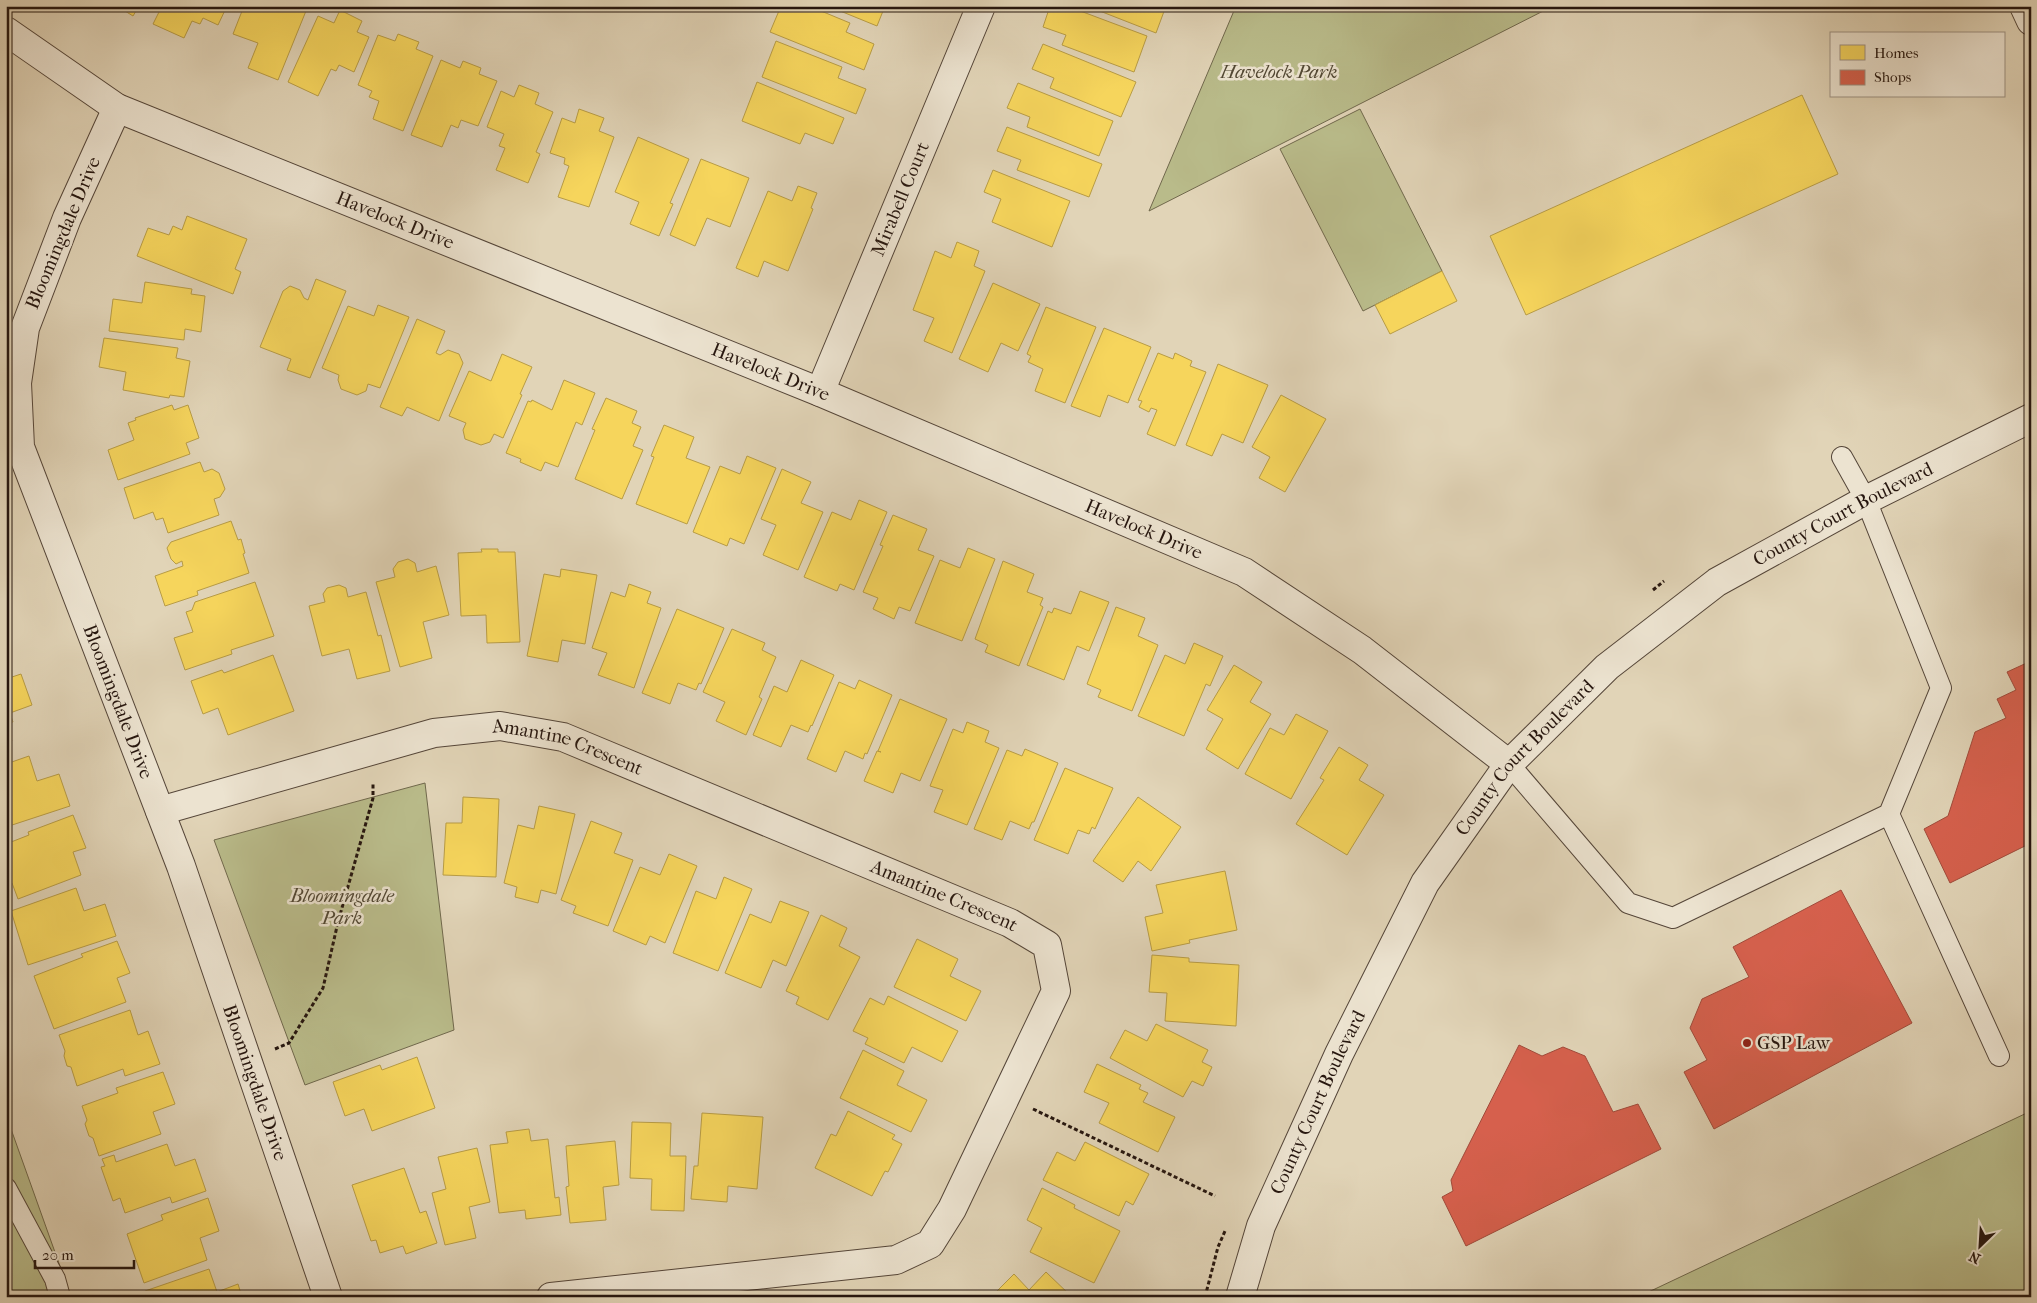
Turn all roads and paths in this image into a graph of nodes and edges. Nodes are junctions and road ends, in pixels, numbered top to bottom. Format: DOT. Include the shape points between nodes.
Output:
graph roads {
  1 [pos="981,6"];
  2 [pos="2024,6"];
  3 [pos="2031,21"];
  4 [pos="6,31"];
  5 [pos="117,108"];
  6 [pos="820,392"];
  7 [pos="2031,418"];
  8 [pos="1842,457"];
  9 [pos="1866,500"];
  10 [pos="373,750"];
  11 [pos="1509,764"];
  12 [pos="160,811"];
  13 [pos="1889,814"];
  14 [pos="2000,1056"];
  15 [pos="247,1060"];
  16 [pos="1006,1096"];
  17 [pos="6,1188"];
  18 [pos="1215,1196"];
  19 [pos="60,1297"];
  20 [pos="328,1297"];
  21 [pos="552,1297"];
  22 [pos="1240,1297"];
  1 -- 6 [label="street, Mirabell Court"];
  2 -- 3 [label="street"];
  4 -- 5 [label="street, Havelock Drive"];
  5 -- 6 [label="street, Havelock Drive"];
  5 -- 12 [label="street, Bloomingdale Drive" via="67,218 25,328 17,383 20,447"];
  6 -- 11 [label="street, Havelock Drive" via="1244,572 1362,650"];
  7 -- 9 [label="street, County Court Boulevard"];
  8 -- 9 [label="lane"];
  9 -- 11 [label="street, County Court Boulevard" via="1716,582 1607,667"];
  9 -- 13 [label="lane" via="1941,688"];
  10 -- 12 [label="street, Amantine Crescent"];
  10 -- 15 [label="path" via="373,798 323,988 289,1043"];
  10 -- 16 [label="street, Amantine Crescent" via="434,733 500,726 562,737 1010,923 1047,946 1056,991"];
  11 -- 13 [label="lane" via="1628,903 1673,918"];
  11 -- 22 [label="street, County Court Boulevard" via="1425,883 1399,934 1339,1054 1265,1217"];
  12 -- 15 [label="street, Bloomingdale Drive" via="182,866"];
  13 -- 14 [label="lane"];
  15 -- 20 [label="street, Bloomingdale Drive"];
  16 -- 18 [label="path"];
  16 -- 21 [label="street, Amantine Crescent" via="952,1209 930,1244 896,1260"];
  17 -- 19 [label="lane" via="55,1280"];
}
